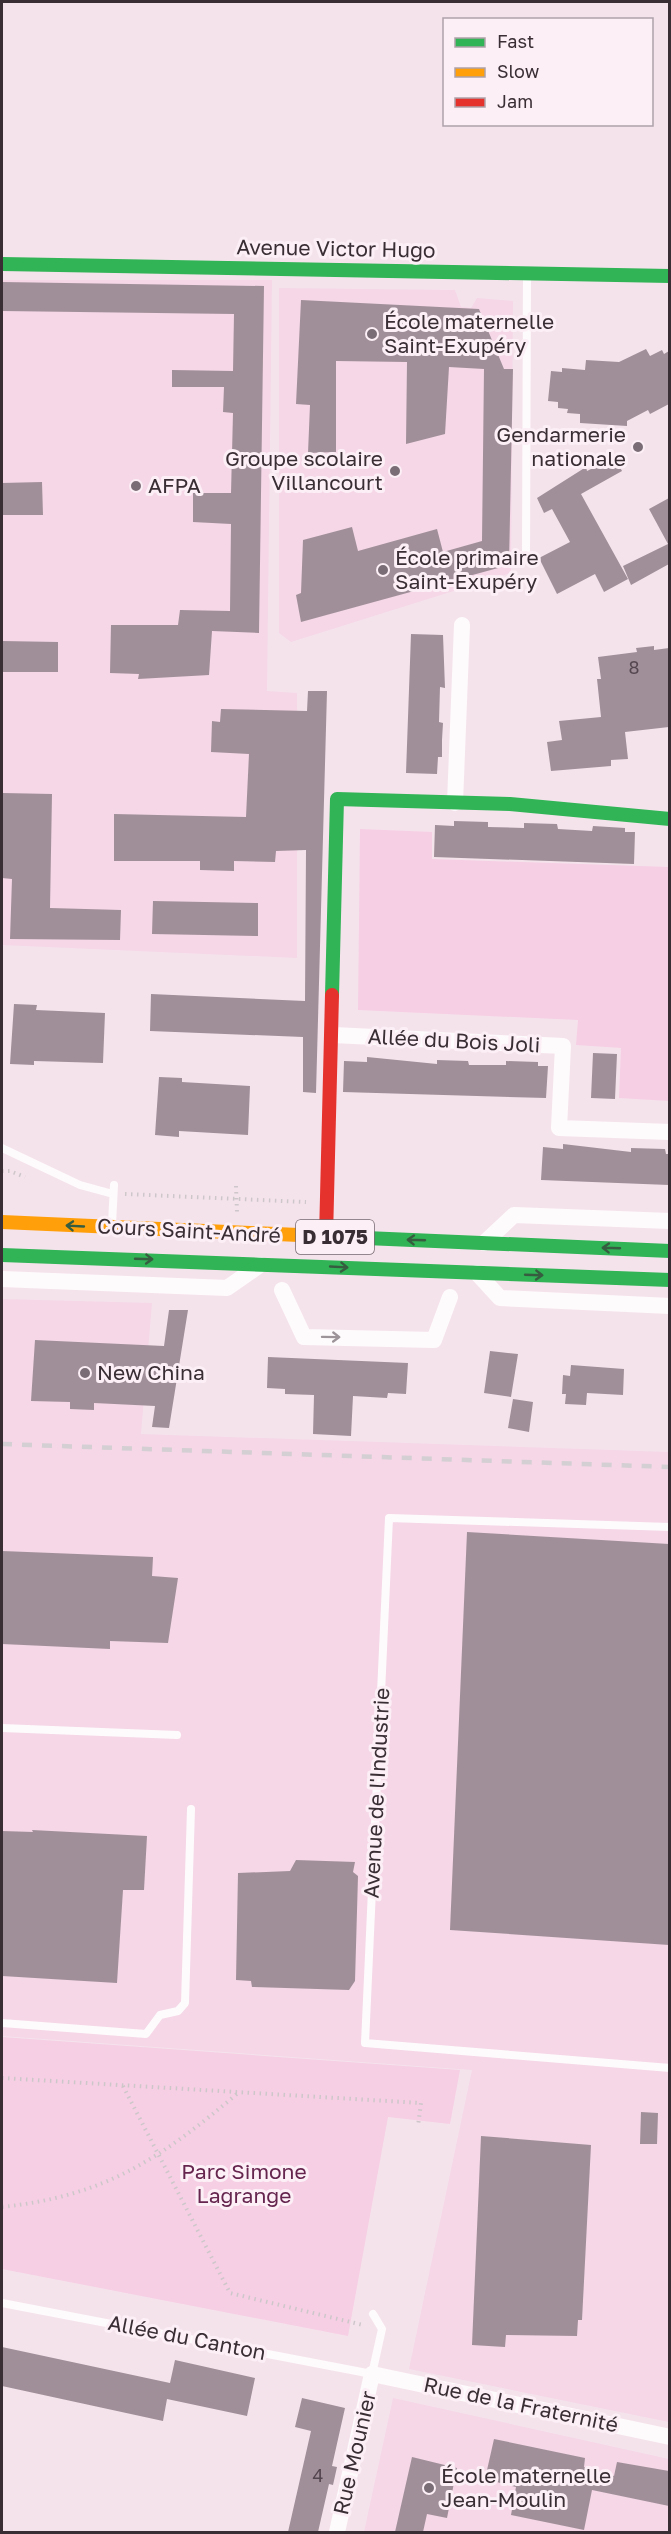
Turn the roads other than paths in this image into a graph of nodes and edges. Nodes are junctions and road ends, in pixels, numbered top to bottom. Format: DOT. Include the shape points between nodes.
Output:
graph roads {
  1 [pos="2,264"];
  2 [pos="527,274"];
  3 [pos="669,276"];
  4 [pos="526,555"];
  5 [pos="462,625"];
  6 [pos="455,803"];
  7 [pos="669,819"];
  8 [pos="333,1035"];
  9 [pos="669,1132"];
  10 [pos="2,1148"];
  11 [pos="669,1221"];
  12 [pos="2,1222"];
  13 [pos="112,1227"];
  14 [pos="326,1236"];
  15 [pos="484,1243"];
  16 [pos="669,1251"];
  17 [pos="2,1255"];
  18 [pos="263,1263"];
  19 [pos="477,1273"];
  20 [pos="2,1279"];
  21 [pos="669,1280"];
  22 [pos="282,1290"];
  23 [pos="450,1297"];
  24 [pos="669,1306"];
  25 [pos="669,1527"];
  26 [pos="2,1728"];
  27 [pos="177,1735"];
  28 [pos="191,1809"];
  29 [pos="2,2023"];
  30 [pos="669,2068"];
  31 [pos="2,2302"];
  32 [pos="373,2314"];
  33 [pos="372,2374"];
  34 [pos="669,2437"];
  35 [pos="337,2532"];
  1 -- 2 [label="street, Avenue Victor Hugo"];
  2 -- 3 [label="street, Avenue Victor Hugo"];
  2 -- 4 [label="lane"];
  5 -- 6 [label="street"];
  6 -- 7 [label="street" via="510,804"];
  6 -- 8 [label="street" via="337,799"];
  8 -- 9 [label="street, Allée du Bois Joli" via="563,1046 559,1128"];
  8 -- 14 [label="street"];
  10 -- 13 [label="lane" via="80,1185 114,1189"];
  11 -- 15 [label="street" via="514,1215"];
  13 -- 12 [label="street, Cours Saint-André / D 1075, one-way"];
  13 -- 14 [label="street, Cours Saint-André / D 1075"];
  15 -- 14 [label="street, Cours Saint-André / D 1075, one-way"];
  16 -- 15 [label="street, Cours Saint-André / D 1075, one-way"];
  17 -- 18 [label="street, Cours Saint-André / D 1075, one-way"];
  18 -- 19 [label="street, Cours Saint-André / D 1075, one-way"];
  18 -- 20 [label="street, Cours Saint-André" via="227,1288"];
  19 -- 21 [label="street, Cours Saint-André / D 1075, one-way"];
  19 -- 24 [label="street" via="500,1299"];
  22 -- 23 [label="street, one-way" via="304,1337 434,1340"];
  25 -- 30 [label="lane, Avenue de l'Industrie" via="389,1518 365,2043"];
  26 -- 27 [label="lane"];
  28 -- 29 [label="lane" via="185,2003 178,2011 160,2015 146,2034"];
  31 -- 33 [label="lane, Allée du Canton"];
  32 -- 33 [label="lane" via="381,2329"];
  33 -- 34 [label="street, Rue de la Fraternité"];
  33 -- 35 [label="street, Rue Mounier"];
}
